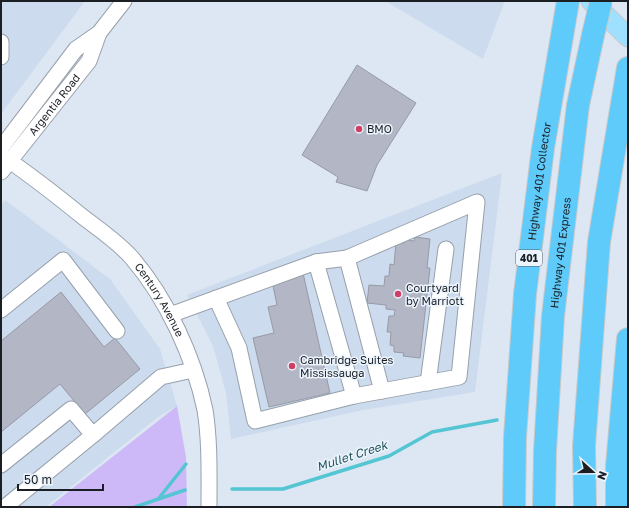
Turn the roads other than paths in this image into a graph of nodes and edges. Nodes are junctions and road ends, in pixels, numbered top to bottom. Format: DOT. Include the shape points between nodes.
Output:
graph roads {
  1 [pos="124,1"];
  2 [pos="591,1"];
  3 [pos="601,1"];
  4 [pos="567,6"];
  5 [pos="99,33"];
  6 [pos="628,37"];
  7 [pos="1,42"];
  8 [pos="1,57"];
  9 [pos="628,69"];
  10 [pos="1,148"];
  11 [pos="4,162"];
  12 [pos="446,250"];
  13 [pos="347,258"];
  14 [pos="316,262"];
  15 [pos="216,298"];
  16 [pos="1,310"];
  17 [pos="170,315"];
  18 [pos="117,331"];
  19 [pos="628,339"];
  20 [pos="193,370"];
  21 [pos="428,383"];
  22 [pos="382,391"];
  23 [pos="354,396"];
  24 [pos="93,435"];
  25 [pos="1,465"];
  26 [pos="3,507"];
  27 [pos="209,507"];
  28 [pos="514,507"];
  29 [pos="544,507"];
  30 [pos="585,507"];
  31 [pos="617,507"];
  1 -- 5 [label="street, Argentia Road"];
  2 -- 6 [label="main road"];
  3 -- 29 [label="highway, Highway 401 Express, bridge" via="578,105 553,316"];
  4 -- 28 [label="highway, Highway 401 Collector / 401" via="543,148 525,294 515,437"];
  5 -- 10 [label="street, Argentia Road" via="76,49"];
  5 -- 11 [label="street, Argentia Road" via="89,61"];
  7 -- 8 [label="street"];
  9 -- 30 [label="highway" via="599,242 584,446"];
  11 -- 17 [label="street, Century Avenue" via="112,239 131,257 148,279"];
  12 -- 21 [label="street"];
  13 -- 14 [label="street"];
  13 -- 21 [label="street" via="477,202 459,377"];
  13 -- 22 [label="street"];
  14 -- 15 [label="street"];
  14 -- 23 [label="street"];
  15 -- 17 [label="street"];
  15 -- 23 [label="street" via="239,348 255,421"];
  16 -- 18 [label="street" via="63,260"];
  17 -- 20 [label="street, Century Avenue" via="187,349"];
  19 -- 31 [label="highway" via="617,466"];
  20 -- 24 [label="street" via="161,377"];
  20 -- 27 [label="street, Century Avenue" via="204,410"];
  21 -- 22 [label="street"];
  22 -- 23 [label="street"];
  24 -- 25 [label="street" via="71,409"];
  24 -- 26 [label="street"];
}
